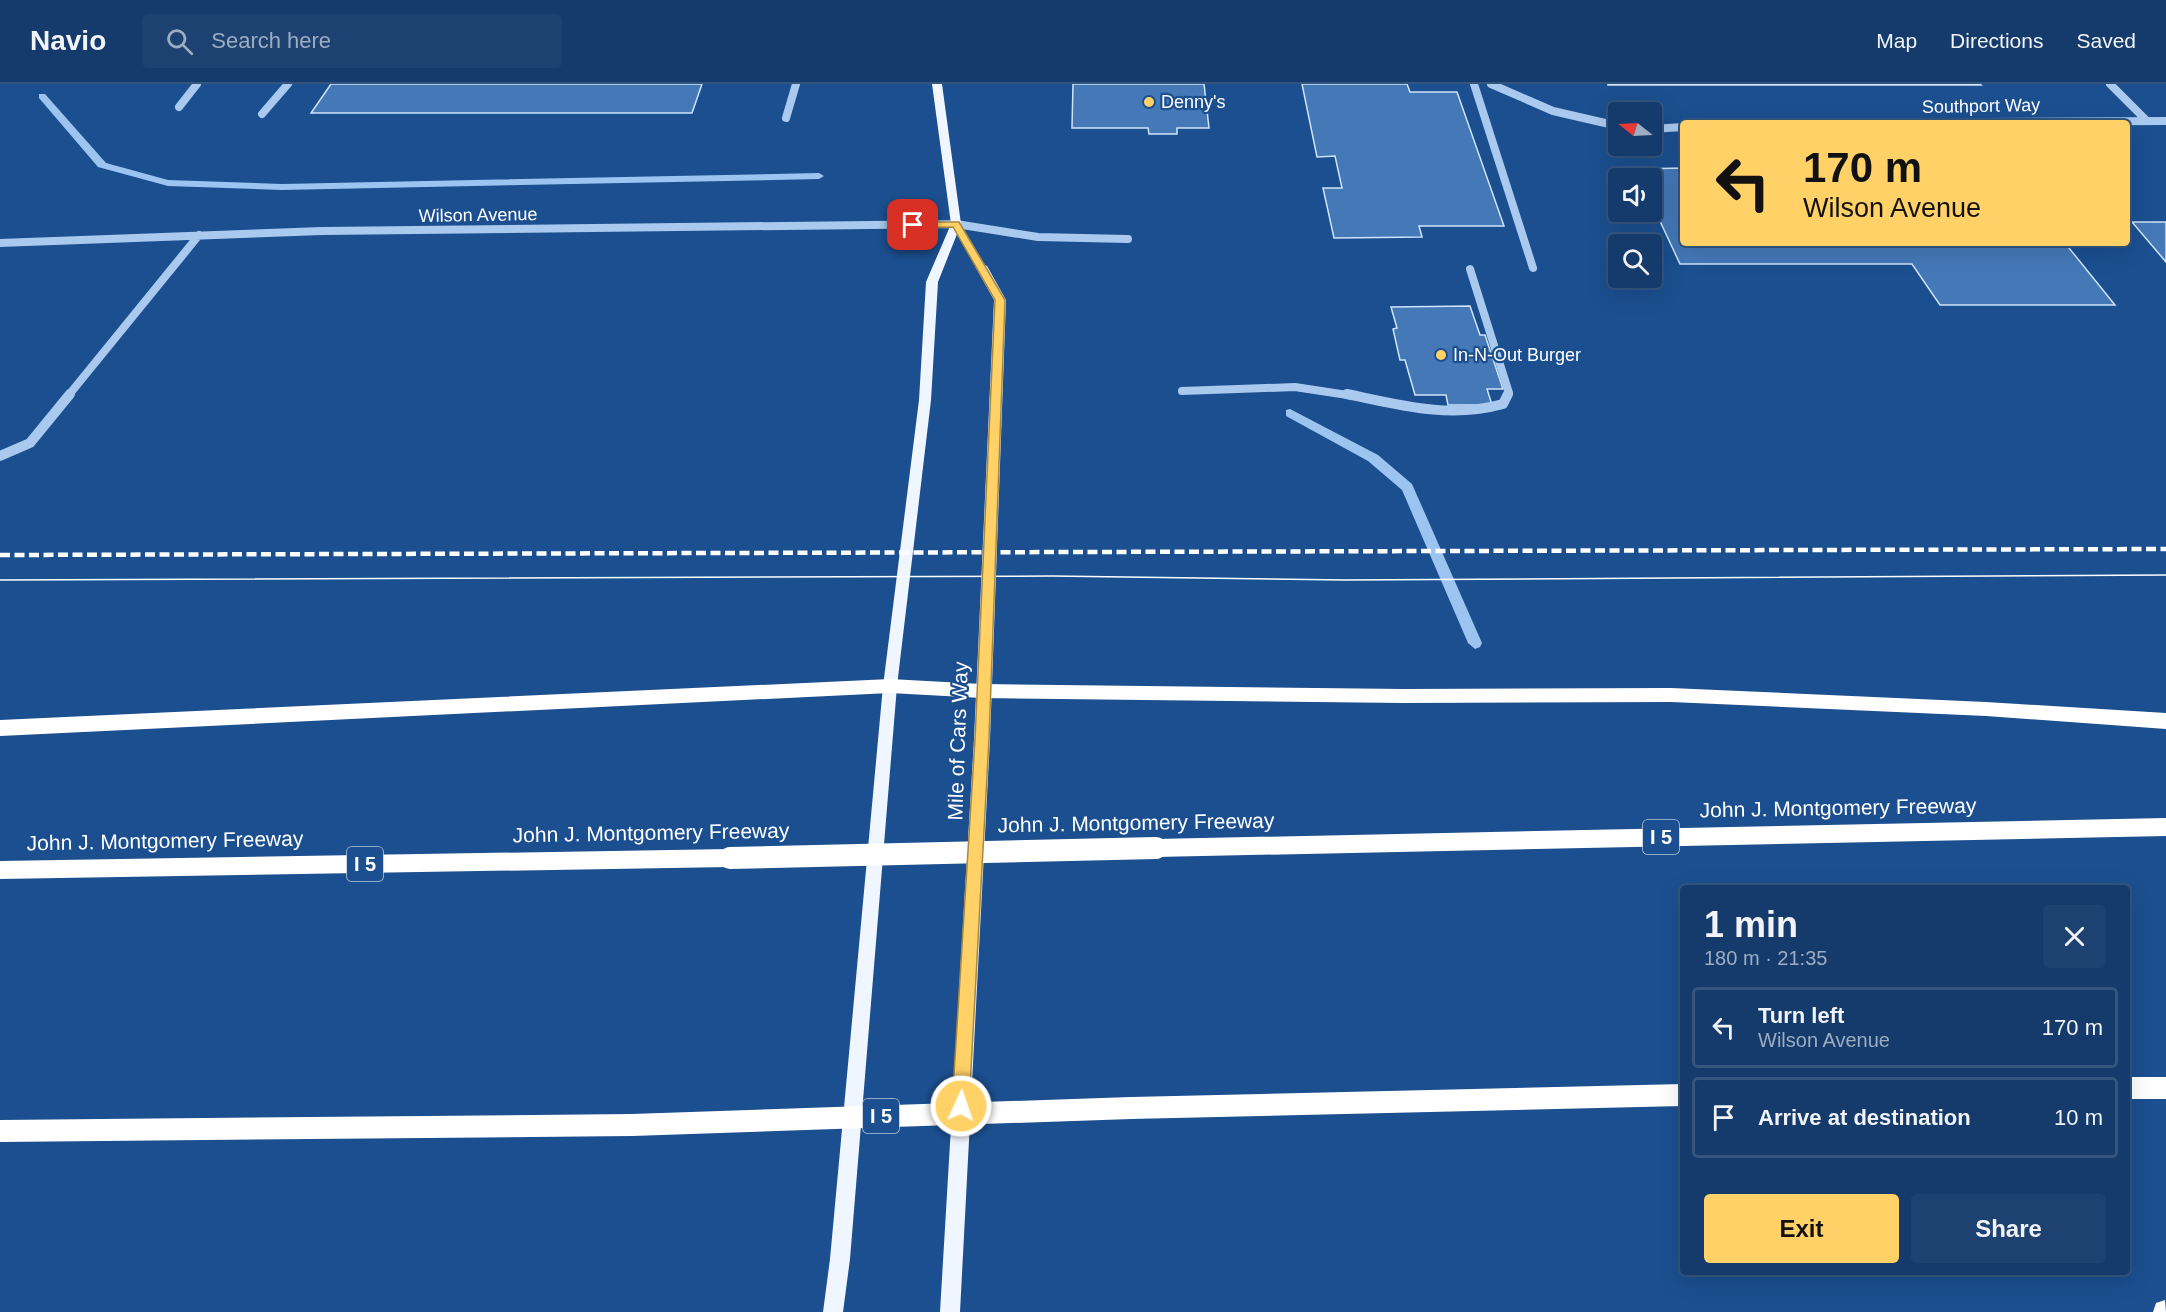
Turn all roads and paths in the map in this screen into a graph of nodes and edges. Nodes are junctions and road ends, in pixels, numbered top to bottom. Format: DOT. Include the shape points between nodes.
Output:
graph roads {
  1 [pos="197,84"];
  2 [pos="288,84"];
  3 [pos="796,84"];
  4 [pos="937,84"];
  5 [pos="1474,84"];
  6 [pos="1491,84"];
  7 [pos="2110,84"];
  8 [pos="179,107"];
  9 [pos="262,114"];
  10 [pos="786,118"];
  11 [pos="2130,120"];
  12 [pos="2146,120"];
  13 [pos="2166,121"];
  14 [pos="1608,125"];
  15 [pos="1680,127"];
  16 [pos="1662,128"];
  17 [pos="956,224"];
  18 [pos="199,235"];
  19 [pos="1128,239"];
  20 [pos="0,243"];
  21 [pos="981,266"];
  22 [pos="1533,268"];
  23 [pos="1470,269"];
  24 [pos="1182,391"];
  25 [pos="0,456"];
  26 [pos="890,686"];
  27 [pos="982,691"];
  28 [pos="2166,721"];
  29 [pos="0,728"];
  30 [pos="2166,827"];
  31 [pos="0,870"];
  32 [pos="2130,1088"];
  33 [pos="2166,1088"];
  34 [pos="1680,1095"];
  35 [pos="0,1131"];
  36 [pos="832,1312"];
  37 [pos="950,1312"];
  1 -- 8 [label="street"];
  2 -- 9 [label="street"];
  3 -- 10 [label="street"];
  4 -- 17 [label="main road, Mile of Cars Way"];
  5 -- 22 [label="street"];
  6 -- 14 [label="street" via="1525,101"];
  7 -- 12 [label="street"];
  11 -- 12 [label="street, Southport Way"];
  12 -- 13 [label="street, Southport Way"];
  15 -- 16 [label="street"];
  17 -- 18 [label="street, Wilson Avenue"];
  17 -- 19 [label="street, Wilson Avenue" via="1038,237"];
  17 -- 21 [label="street, Mile of Cars Way"];
  17 -- 26 [label="main road" via="932,282 925,400"];
  18 -- 20 [label="street, Wilson Avenue"];
  18 -- 25 [label="street" via="30,442"];
  21 -- 27 [label="main road, Mile of Cars Way" via="1000,300"];
  23 -- 24 [label="street" via="1509,393 1503,404 1490,410 1426,410 1308,388"];
  26 -- 27 [label="highway"];
  26 -- 29 [label="highway"];
  26 -- 36 [label="main road" via="840,1259"];
  27 -- 28 [label="highway" via="1671,695"];
  27 -- 37 [label="main road, Mile of Cars Way"];
  30 -- 31 [label="highway, John J. Montgomery Freeway / I 5, bridge"];
  32 -- 33 [label="highway"];
  34 -- 35 [label="highway, I 5, bridge" via="632,1125"];
}
